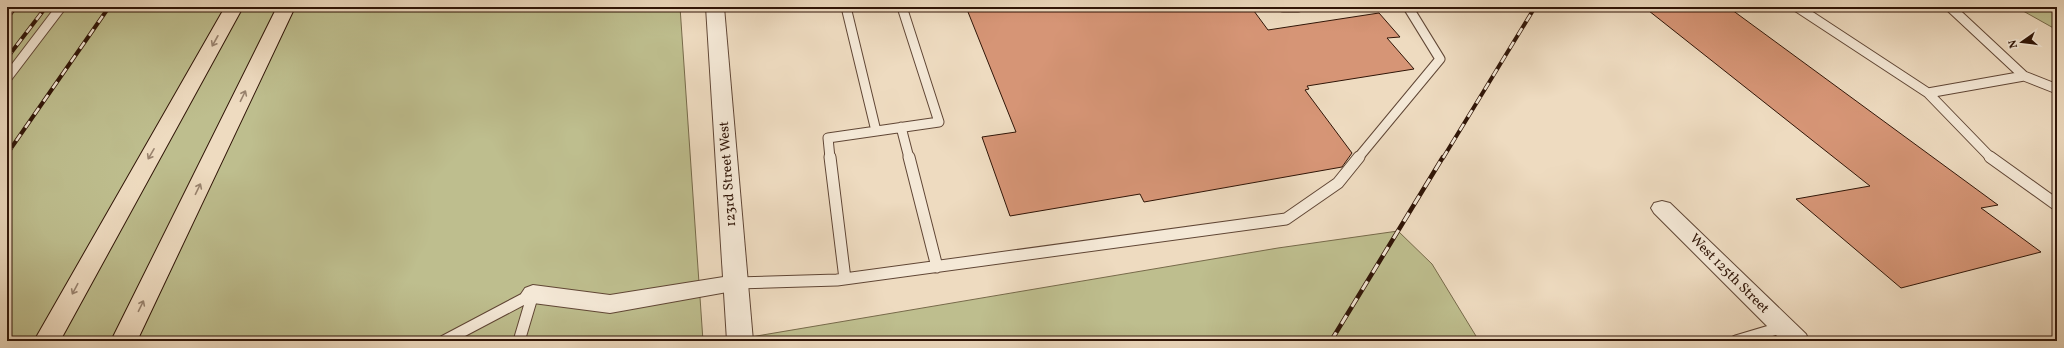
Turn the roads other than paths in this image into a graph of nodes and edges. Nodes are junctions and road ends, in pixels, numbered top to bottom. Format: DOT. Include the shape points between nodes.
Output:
graph roads {
  1 [pos="61,7"];
  2 [pos="234,7"];
  3 [pos="286,7"];
  4 [pos="715,7"];
  5 [pos="846,7"];
  6 [pos="902,7"];
  7 [pos="1283,7"];
  8 [pos="1298,7"];
  9 [pos="1408,7"];
  10 [pos="1797,7"];
  11 [pos="1950,7"];
  12 [pos="2024,76"];
  13 [pos="7,78"];
  14 [pos="2057,89"];
  15 [pos="1928,93"];
  16 [pos="901,127"];
  17 [pos="876,131"];
  18 [pos="2057,205"];
  19 [pos="1662,208"];
  20 [pos="937,267"];
  21 [pos="845,279"];
  22 [pos="736,283"];
  23 [pos="533,294"];
  24 [pos="1790,334"];
  25 [pos="47,341"];
  26 [pos="124,341"];
  27 [pos="444,341"];
  28 [pos="519,341"];
  29 [pos="740,341"];
  30 [pos="1736,341"];
  1 -- 13 [label="lane"];
  2 -- 25 [label="highway, one-way"];
  26 -- 3 [label="highway, one-way"];
  4 -- 22 [label="street, 123rd Street West"];
  5 -- 17 [label="lane"];
  6 -- 16 [label="lane" via="939,122"];
  7 -- 8 [label="lane"];
  9 -- 20 [label="lane" via="1440,59 1338,183 1286,219"];
  10 -- 15 [label="lane"];
  11 -- 12 [label="lane"];
  12 -- 14 [label="lane"];
  12 -- 15 [label="lane"];
  15 -- 18 [label="lane" via="1992,160"];
  16 -- 17 [label="lane"];
  16 -- 20 [label="lane"];
  17 -- 21 [label="lane" via="828,138"];
  19 -- 24 [label="street, West 125th Street"];
  20 -- 21 [label="lane"];
  21 -- 22 [label="lane"];
  22 -- 23 [label="street" via="610,304"];
  22 -- 29 [label="street, 123rd Street West"];
  23 -- 27 [label="lane"];
  23 -- 28 [label="lane"];
  24 -- 30 [label="lane"];
}
